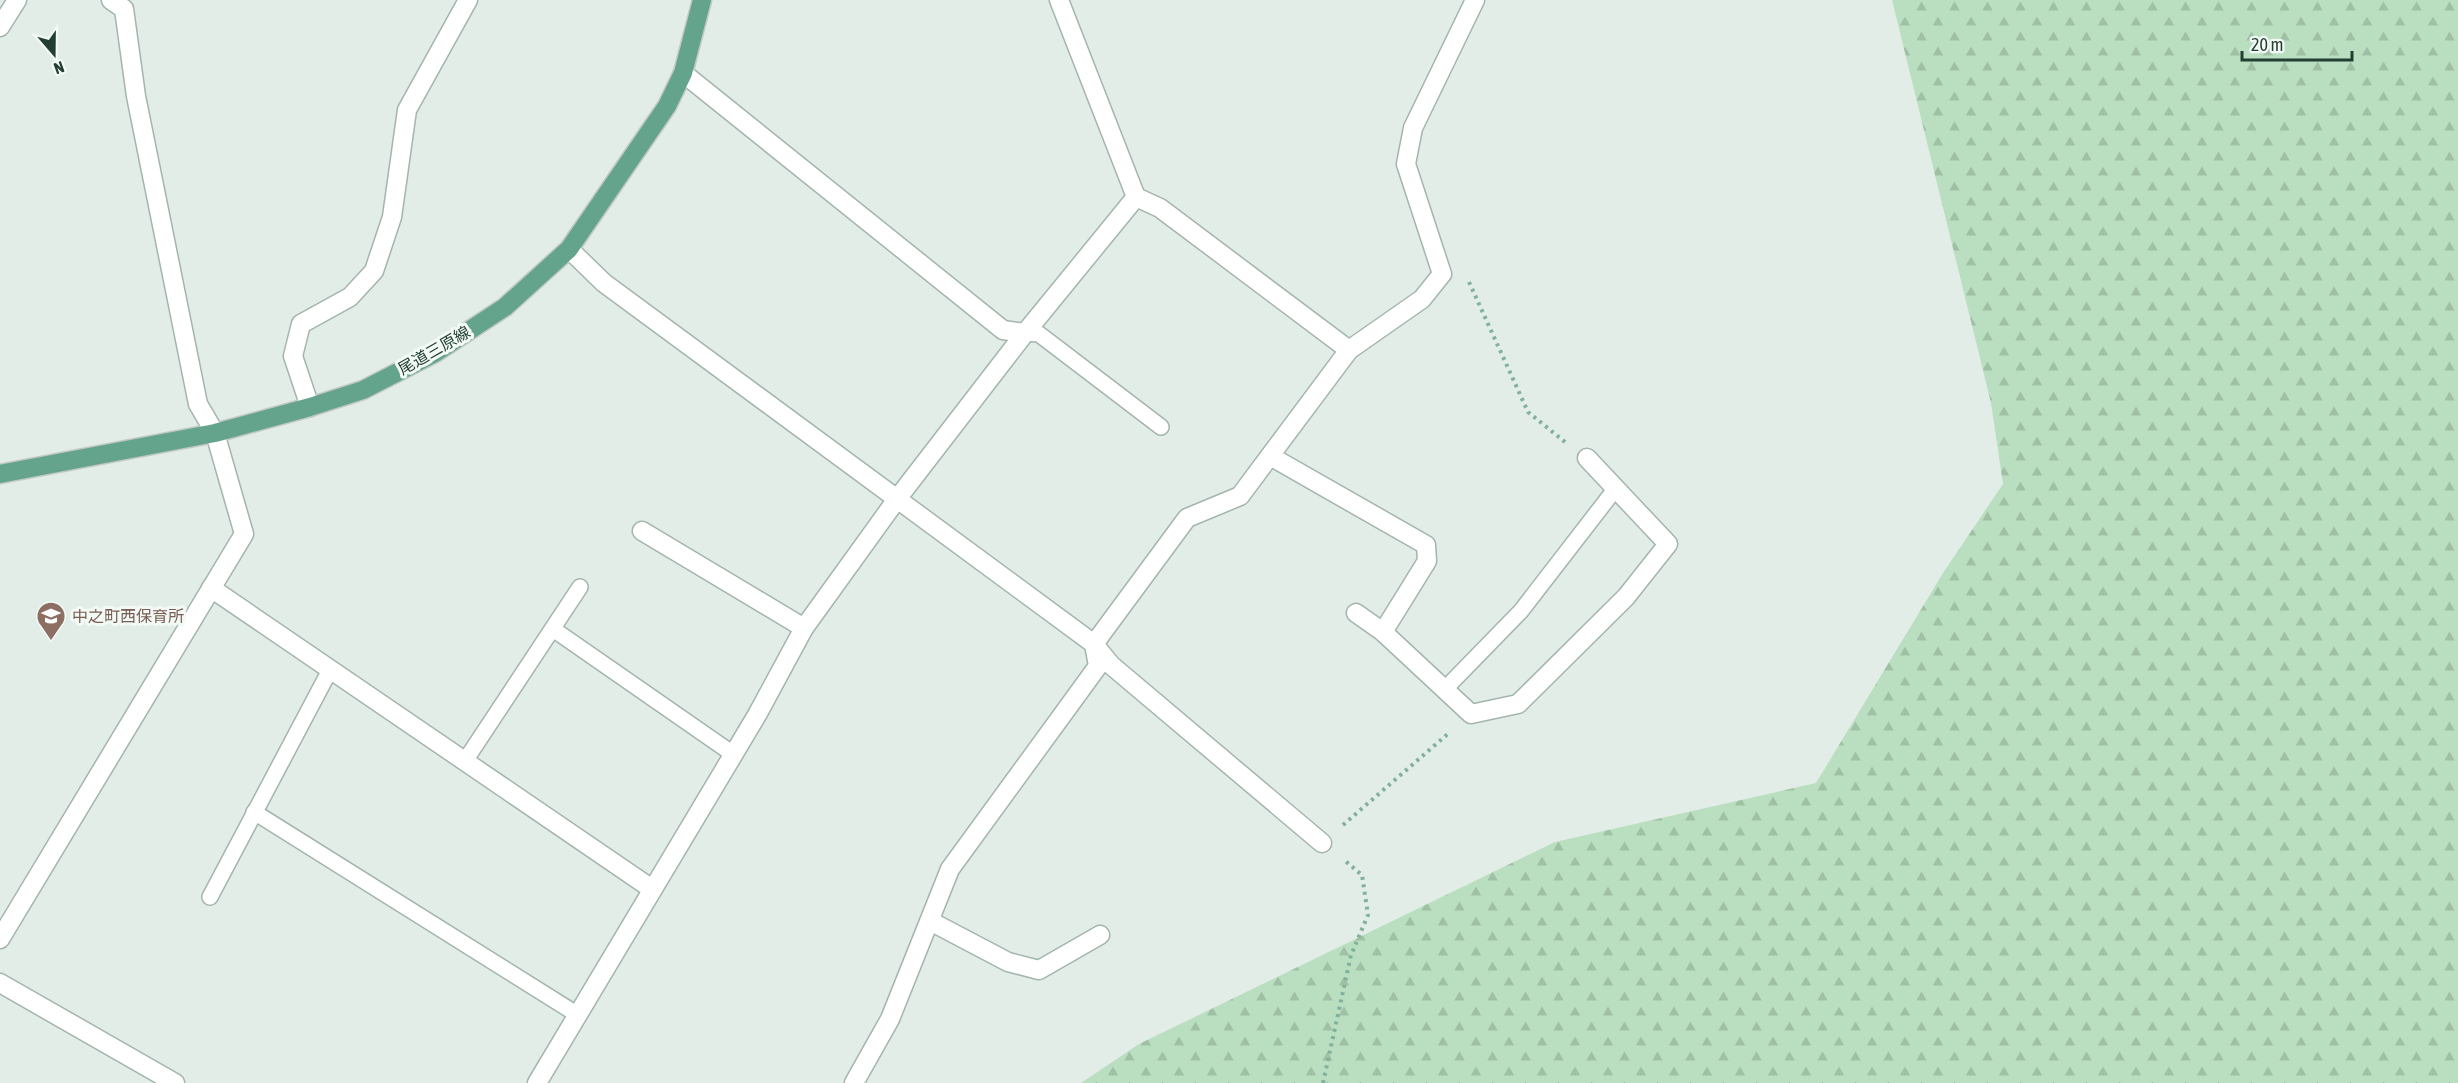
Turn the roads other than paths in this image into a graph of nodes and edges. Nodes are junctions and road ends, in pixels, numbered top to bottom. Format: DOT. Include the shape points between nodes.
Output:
graph roads {
  1 [pos="17,0"];
  2 [pos="468,0"];
  3 [pos="702,0"];
  4 [pos="1059,0"];
  5 [pos="1475,0"];
  6 [pos="123,3"];
  7 [pos="0,27"];
  8 [pos="683,73"];
  9 [pos="1136,197"];
  10 [pos="569,249"];
  11 [pos="1025,333"];
  12 [pos="1349,350"];
  13 [pos="310,407"];
  14 [pos="1161,427"];
  15 [pos="215,432"];
  16 [pos="1270,456"];
  17 [pos="1587,459"];
  18 [pos="0,474"];
  19 [pos="1616,488"];
  20 [pos="897,499"];
  21 [pos="642,531"];
  22 [pos="580,587"];
  23 [pos="211,588"];
  24 [pos="1356,613"];
  25 [pos="804,628"];
  26 [pos="553,629"];
  27 [pos="1383,632"];
  28 [pos="1094,644"];
  29 [pos="330,670"];
  30 [pos="1445,689"];
  31 [pos="733,754"];
  32 [pos="465,761"];
  33 [pos="254,812"];
  34 [pos="1322,843"];
  35 [pos="652,890"];
  36 [pos="210,897"];
  37 [pos="930,921"];
  38 [pos="1100,935"];
  39 [pos="0,939"];
  40 [pos="0,983"];
  41 [pos="578,1015"];
  42 [pos="175,1083"];
  43 [pos="537,1083"];
  44 [pos="854,1083"];
  1 -- 7 [label="street"];
  2 -- 13 [label="street" via="407,110 392,217 374,271 350,297 302,324 293,356"];
  3 -- 8 [label="main road, 尾道三原線"];
  4 -- 9 [label="street"];
  5 -- 12 [label="street" via="1413,128 1406,164 1442,274 1422,299"];
  6 -- 15 [label="street" via="136,96 198,404"];
  8 -- 10 [label="main road, 尾道三原線" via="667,106"];
  8 -- 11 [label="street" via="1003,330"];
  9 -- 11 [label="street"];
  9 -- 12 [label="street" via="1160,208"];
  10 -- 13 [label="main road, 尾道三原線" via="504,307 435,353 363,390"];
  10 -- 20 [label="street" via="604,283"];
  11 -- 14 [label="lane" via="1039,334"];
  11 -- 20 [label="street"];
  12 -- 16 [label="street"];
  13 -- 15 [label="main road, 尾道三原線"];
  15 -- 18 [label="main road, 尾道三原線"];
  15 -- 23 [label="street" via="244,534"];
  16 -- 27 [label="street" via="1426,545 1427,561"];
  16 -- 28 [label="street" via="1240,496 1187,518"];
  17 -- 19 [label="street"];
  19 -- 30 [label="lane" via="1521,611"];
  19 -- 30 [label="street" via="1668,544 1626,597 1518,704 1472,714"];
  20 -- 25 [label="street"];
  20 -- 28 [label="street"];
  21 -- 25 [label="street"];
  22 -- 26 [label="lane"];
  23 -- 29 [label="street"];
  23 -- 39 [label="street"];
  24 -- 27 [label="street"];
  25 -- 31 [label="street"];
  26 -- 31 [label="lane"];
  26 -- 32 [label="lane"];
  27 -- 30 [label="street"];
  28 -- 34 [label="street" via="1112,665"];
  28 -- 37 [label="street" via="1098,666 950,869"];
  29 -- 32 [label="street"];
  29 -- 33 [label="lane"];
  31 -- 35 [label="street"];
  32 -- 35 [label="street"];
  33 -- 36 [label="lane"];
  33 -- 41 [label="lane"];
  35 -- 41 [label="street"];
  37 -- 38 [label="street" via="1008,962 1039,970"];
  37 -- 44 [label="street" via="890,1019"];
  40 -- 42 [label="street"];
  41 -- 43 [label="street"];
}
